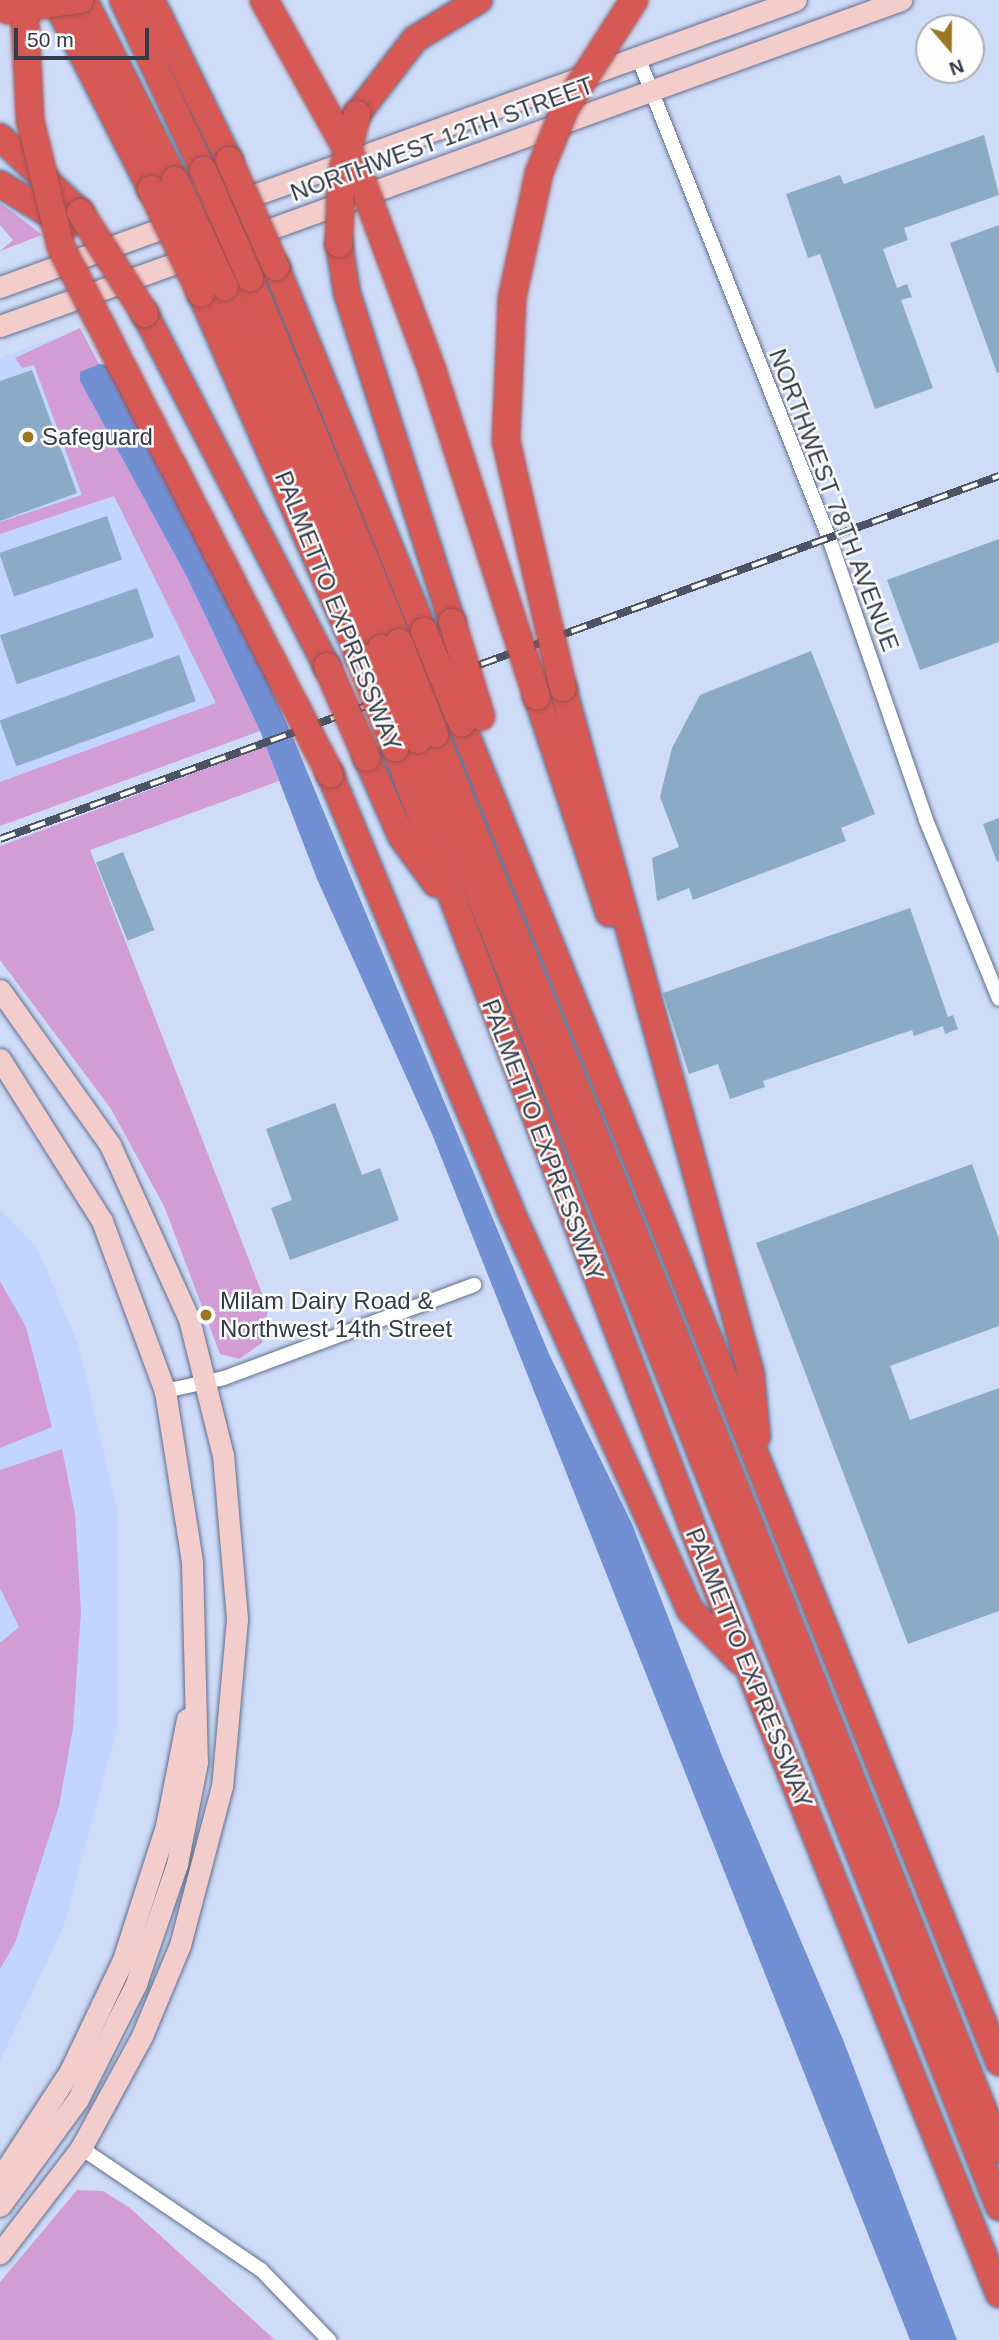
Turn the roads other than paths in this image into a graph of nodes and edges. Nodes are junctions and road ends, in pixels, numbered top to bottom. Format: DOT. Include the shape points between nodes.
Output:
graph roads {
  1 [pos="55,0"];
  2 [pos="82,0"];
  3 [pos="123,0"];
  4 [pos="151,0"];
  5 [pos="264,0"];
  6 [pos="479,0"];
  7 [pos="634,0"];
  8 [pos="796,0"];
  9 [pos="901,0"];
  10 [pos="10,7"];
  11 [pos="638,57"];
  12 [pos="651,91"];
  13 [pos="0,137"];
  14 [pos="0,184"];
  15 [pos="163,184"];
  16 [pos="75,219"];
  17 [pos="0,287"];
  18 [pos="0,326"];
  19 [pos="380,649"];
  20 [pos="472,720"];
  21 [pos="416,741"];
  22 [pos="455,911"];
  23 [pos="0,990"];
  24 [pos="999,999"];
  25 [pos="647,1005"];
  26 [pos="0,1059"];
  27 [pos="474,1285"];
  28 [pos="207,1381"];
  29 [pos="165,1391"];
  30 [pos="760,1465"];
  31 [pos="751,1672"];
  32 [pos="193,1690"];
  33 [pos="999,2062"];
  34 [pos="56,2133"];
  35 [pos="81,2148"];
  36 [pos="999,2148"];
  37 [pos="0,2178"];
  38 [pos="0,2206"];
  39 [pos="999,2207"];
  40 [pos="0,2253"];
  41 [pos="999,2294"];
  42 [pos="329,2340"];
  1 -- 15 [label="highway, PALMETTO EXPRESSWAY"];
  2 -- 10 [label="highway, bridge"];
  2 -- 15 [label="highway"];
  3 -- 19 [label="highway, bridge" via="250,278"];
  4 -- 20 [label="highway, bridge" via="276,267 424,631"];
  5 -- 25 [label="highway, bridge" via="357,167 432,370 596,880"];
  6 -- 20 [label="highway, bridge" via="408,46 357,114 341,178 339,244 347,293 452,622"];
  7 -- 25 [label="highway, bridge" via="565,108 540,173 512,298 506,441 563,688"];
  8 -- 11 [label="main road, NORTHWEST 12TH STREET"];
  9 -- 12 [label="main road, NORTHWEST 12TH STREET"];
  10 -- 31 [label="highway, bridge" via="30,120 61,247 330,774 509,1207 691,1610"];
  11 -- 12 [label="street, NORTHWEST 78TH AVENUE"];
  11 -- 17 [label="main road, NORTHWEST 12TH STREET"];
  12 -- 18 [label="main road, NORTHWEST 12TH STREET"];
  12 -- 24 [label="street, NORTHWEST 78TH AVENUE" via="829,538 926,820"];
  13 -- 16 [label="highway"];
  14 -- 16 [label="highway"];
  15 -- 19 [label="highway, PALMETTO EXPRESSWAY, bridge"];
  16 -- 22 [label="highway, bridge" via="145,314 327,666 401,836"];
  19 -- 21 [label="highway, PALMETTO EXPRESSWAY, bridge"];
  19 -- 21 [label="highway, bridge"];
  20 -- 30 [label="highway" via="478,766"];
  21 -- 22 [label="highway, PALMETTO EXPRESSWAY"];
  21 -- 36 [label="highway"];
  21 -- 39 [label="highway"];
  22 -- 31 [label="highway, PALMETTO EXPRESSWAY"];
  23 -- 28 [label="main road" via="70,1081 126,1174 176,1286"];
  25 -- 30 [label="highway" via="751,1374"];
  26 -- 29 [label="main road" via="102,1221"];
  27 -- 28 [label="street"];
  28 -- 29 [label="street"];
  28 -- 35 [label="main road" via="226,1477 236,1576 235,1686 222,1786 200,1885 168,1977"];
  29 -- 32 [label="main road" via="191,1552"];
  30 -- 33 [label="highway"];
  31 -- 41 [label="highway, PALMETTO EXPRESSWAY"];
  32 -- 34 [label="main road" via="195,1781 162,1915 111,2038"];
  32 -- 37 [label="main road" via="166,1826 123,1960 70,2071"];
  34 -- 35 [label="main road"];
  34 -- 38 [label="main road"];
  35 -- 40 [label="main road"];
  35 -- 42 [label="street" via="261,2270"];
}
